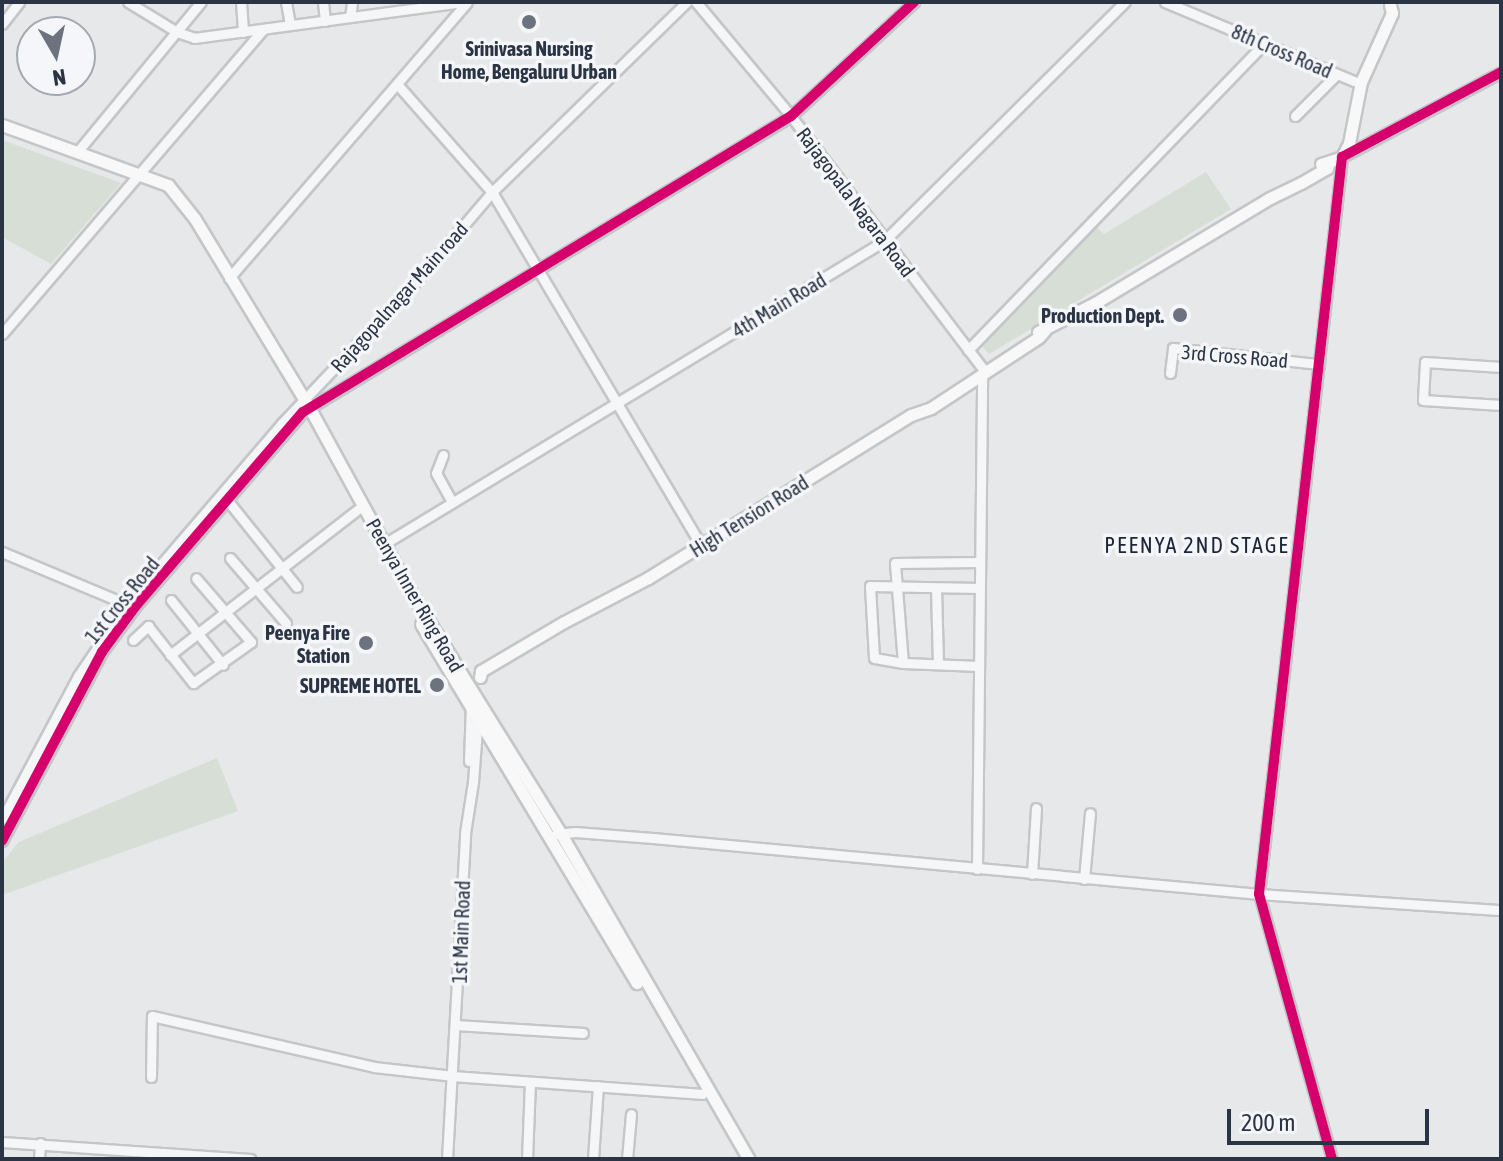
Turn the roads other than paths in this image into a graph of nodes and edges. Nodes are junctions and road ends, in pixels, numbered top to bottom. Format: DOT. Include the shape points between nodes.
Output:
graph roads {
  1 [pos="19,2"];
  2 [pos="128,2"];
  3 [pos="201,2"];
  4 [pos="241,2"];
  5 [pos="286,2"];
  6 [pos="323,2"];
  7 [pos="352,2"];
  8 [pos="465,2"];
  9 [pos="687,2"];
  10 [pos="696,2"];
  11 [pos="914,2"];
  12 [pos="1125,2"];
  13 [pos="1165,2"];
  14 [pos="429,4"];
  15 [pos="1391,4"];
  16 [pos="385,7"];
  17 [pos="350,17"];
  18 [pos="325,21"];
  19 [pos="2,24"];
  20 [pos="290,25"];
  21 [pos="263,29"];
  22 [pos="177,32"];
  23 [pos="243,32"];
  24 [pos="1263,44"];
  25 [pos="1501,72"];
  26 [pos="1337,74"];
  27 [pos="1354,81"];
  28 [pos="397,84"];
  29 [pos="791,116"];
  30 [pos="1295,116"];
  31 [pos="2,125"];
  32 [pos="2,131"];
  33 [pos="78,151"];
  34 [pos="1343,151"];
  35 [pos="138,177"];
  36 [pos="492,192"];
  37 [pos="884,241"];
  38 [pos="538,271"];
  39 [pos="229,278"];
  40 [pos="2,334"];
  41 [pos="968,350"];
  42 [pos="1319,364"];
  43 [pos="1501,367"];
  44 [pos="982,372"];
  45 [pos="1170,373"];
  46 [pos="616,403"];
  47 [pos="1501,405"];
  48 [pos="304,406"];
  49 [pos="443,455"];
  50 [pos="228,501"];
  51 [pos="452,502"];
  52 [pos="357,510"];
  53 [pos="384,544"];
  54 [pos="701,546"];
  55 [pos="2,552"];
  56 [pos="230,558"];
  57 [pos="980,562"];
  58 [pos="281,568"];
  59 [pos="196,578"];
  60 [pos="297,587"];
  61 [pos="896,587"];
  62 [pos="257,588"];
  63 [pos="936,588"];
  64 [pos="980,588"];
  65 [pos="171,600"];
  66 [pos="131,606"];
  67 [pos="226,613"];
  68 [pos="286,623"];
  69 [pos="197,635"];
  70 [pos="133,640"];
  71 [pos="170,655"];
  72 [pos="903,663"];
  73 [pos="938,664"];
  74 [pos="223,665"];
  75 [pos="979,666"];
  76 [pos="465,688"];
  77 [pos="477,707"];
  78 [pos="1036,808"];
  79 [pos="1090,813"];
  80 [pos="2,819"];
  81 [pos="559,840"];
  82 [pos="2,841"];
  83 [pos="977,869"];
  84 [pos="1032,874"];
  85 [pos="1084,879"];
  86 [pos="1259,894"];
  87 [pos="1501,910"];
  88 [pos="456,1025"];
  89 [pos="583,1033"];
  90 [pos="453,1076"];
  91 [pos="151,1077"];
  92 [pos="530,1082"];
  93 [pos="598,1086"];
  94 [pos="702,1094"];
  95 [pos="631,1114"];
  96 [pos="2,1142"];
  97 [pos="40,1143"];
  98 [pos="75,1146"];
  99 [pos="125,1154"];
  100 [pos="160,1156"];
  101 [pos="202,1157"];
  102 [pos="39,1159"];
  103 [pos="75,1159"];
  104 [pos="240,1159"];
  105 [pos="250,1159"];
  106 [pos="447,1159"];
  107 [pos="527,1159"];
  108 [pos="593,1159"];
  109 [pos="627,1159"];
  110 [pos="741,1159"];
  111 [pos="749,1159"];
  112 [pos="1332,1159"];
  1 -- 19 [label="street"];
  2 -- 22 [label="street"];
  3 -- 22 [label="street"];
  4 -- 23 [label="street"];
  5 -- 20 [label="street"];
  6 -- 18 [label="street"];
  7 -- 17 [label="street"];
  8 -- 14 [label="street"];
  8 -- 28 [label="street"];
  9 -- 36 [label="street, Rajagopalnagar Main road"];
  10 -- 29 [label="street, Rajagopala Nagara Road"];
  11 -- 29 [label="street"];
  12 -- 37 [label="street, 4th Main Road"];
  13 -- 24 [label="street, 8th Cross Road"];
  14 -- 16 [label="street"];
  15 -- 27 [label="main road"];
  15 -- 34 [label="main road" via="1392,13 1361,82"];
  16 -- 17 [label="street"];
  17 -- 18 [label="street"];
  18 -- 20 [label="street"];
  20 -- 21 [label="street"];
  21 -- 23 [label="street"];
  21 -- 35 [label="street"];
  22 -- 23 [label="street" via="194,38"];
  22 -- 33 [label="street"];
  24 -- 26 [label="street, 8th Cross Road"];
  24 -- 41 [label="street"];
  25 -- 34 [label="street"];
  26 -- 27 [label="street, 8th Cross Road"];
  26 -- 30 [label="street"];
  27 -- 34 [label="main road"];
  28 -- 36 [label="street"];
  28 -- 39 [label="street"];
  29 -- 37 [label="street, Rajagopala Nagara Road"];
  29 -- 38 [label="street"];
  31 -- 33 [label="main road, Peenya Inner Ring Road"];
  32 -- 35 [label="main road, Peenya Inner Ring Road"];
  33 -- 35 [label="main road, Peenya Inner Ring Road"];
  34 -- 42 [label="street"];
  34 -- 44 [label="main road, High Tension Road"];
  35 -- 39 [label="main road, Peenya Inner Ring Road" via="168,185"];
  35 -- 40 [label="street"];
  35 -- 48 [label="main road, Peenya Inner Ring Road" via="163,190 187,221"];
  36 -- 38 [label="street"];
  36 -- 48 [label="street, Rajagopalnagar Main road"];
  37 -- 41 [label="street, Rajagopala Nagara Road"];
  37 -- 46 [label="street, 4th Main Road"];
  38 -- 46 [label="street"];
  38 -- 48 [label="street"];
  39 -- 48 [label="main road, Peenya Inner Ring Road"];
  41 -- 44 [label="street, Rajagopala Nagara Road"];
  42 -- 45 [label="street, 3rd Cross Road" via="1173,348"];
  42 -- 86 [label="street"];
  43 -- 47 [label="street" via="1425,362 1423,400"];
  44 -- 54 [label="main road, High Tension Road"];
  44 -- 57 [label="street"];
  46 -- 51 [label="street, 4th Main Road"];
  46 -- 54 [label="street"];
  48 -- 50 [label="street, 1st Cross Road"];
  48 -- 52 [label="main road, Peenya Inner Ring Road"];
  48 -- 53 [label="main road, Peenya Inner Ring Road"];
  48 -- 66 [label="street"];
  49 -- 51 [label="street" via="436,473"];
  50 -- 58 [label="street"];
  50 -- 66 [label="street, 1st Cross Road"];
  51 -- 53 [label="street, 4th Main Road"];
  52 -- 58 [label="street"];
  52 -- 76 [label="main road, Peenya Inner Ring Road"];
  53 -- 76 [label="main road, Peenya Inner Ring Road"];
  54 -- 76 [label="main road, High Tension Road" via="481,671"];
  55 -- 66 [label="street"];
  56 -- 62 [label="street"];
  57 -- 61 [label="street" via="895,563"];
  57 -- 64 [label="street"];
  58 -- 60 [label="street"];
  58 -- 62 [label="street"];
  59 -- 67 [label="street"];
  61 -- 63 [label="street"];
  61 -- 72 [label="street"];
  61 -- 72 [label="street" via="870,586 874,658"];
  62 -- 67 [label="street"];
  62 -- 68 [label="street"];
  63 -- 64 [label="street"];
  63 -- 73 [label="street"];
  64 -- 75 [label="street"];
  65 -- 69 [label="street"];
  66 -- 80 [label="street" via="78,676"];
  66 -- 82 [label="street, 1st Cross Road" via="86,678"];
  67 -- 69 [label="street"];
  67 -- 74 [label="street" via="251,642"];
  69 -- 71 [label="street"];
  69 -- 74 [label="street"];
  70 -- 71 [label="street" via="148,626"];
  71 -- 74 [label="street" via="193,683"];
  72 -- 73 [label="street"];
  73 -- 75 [label="street"];
  75 -- 83 [label="street"];
  76 -- 77 [label="main road, Peenya Inner Ring Road"];
  77 -- 81 [label="main road, Peenya Inner Ring Road"];
  77 -- 88 [label="street, 1st Main Road" via="468,781"];
  78 -- 84 [label="street"];
  79 -- 85 [label="street"];
  81 -- 83 [label="street" via="653,838"];
  81 -- 94 [label="main road, Peenya Inner Ring Road"];
  81 -- 111 [label="main road, Peenya Inner Ring Road"];
  83 -- 84 [label="street"];
  84 -- 85 [label="street"];
  85 -- 86 [label="street"];
  86 -- 87 [label="street"];
  86 -- 112 [label="street"];
  88 -- 89 [label="street"];
  88 -- 90 [label="street, 1st Main Road"];
  90 -- 91 [label="street" via="374,1067 152,1016"];
  90 -- 92 [label="street"];
  90 -- 106 [label="street, 1st Main Road"];
  92 -- 93 [label="street"];
  92 -- 107 [label="street"];
  93 -- 94 [label="street"];
  93 -- 108 [label="street"];
  94 -- 110 [label="main road, Peenya Inner Ring Road"];
  95 -- 109 [label="street"];
  96 -- 97 [label="street"];
  97 -- 98 [label="street"];
  97 -- 102 [label="street"];
  98 -- 99 [label="street"];
  98 -- 103 [label="street"];
  99 -- 100 [label="street"];
  100 -- 101 [label="street"];
  101 -- 104 [label="street"];
  104 -- 105 [label="street"];
}
